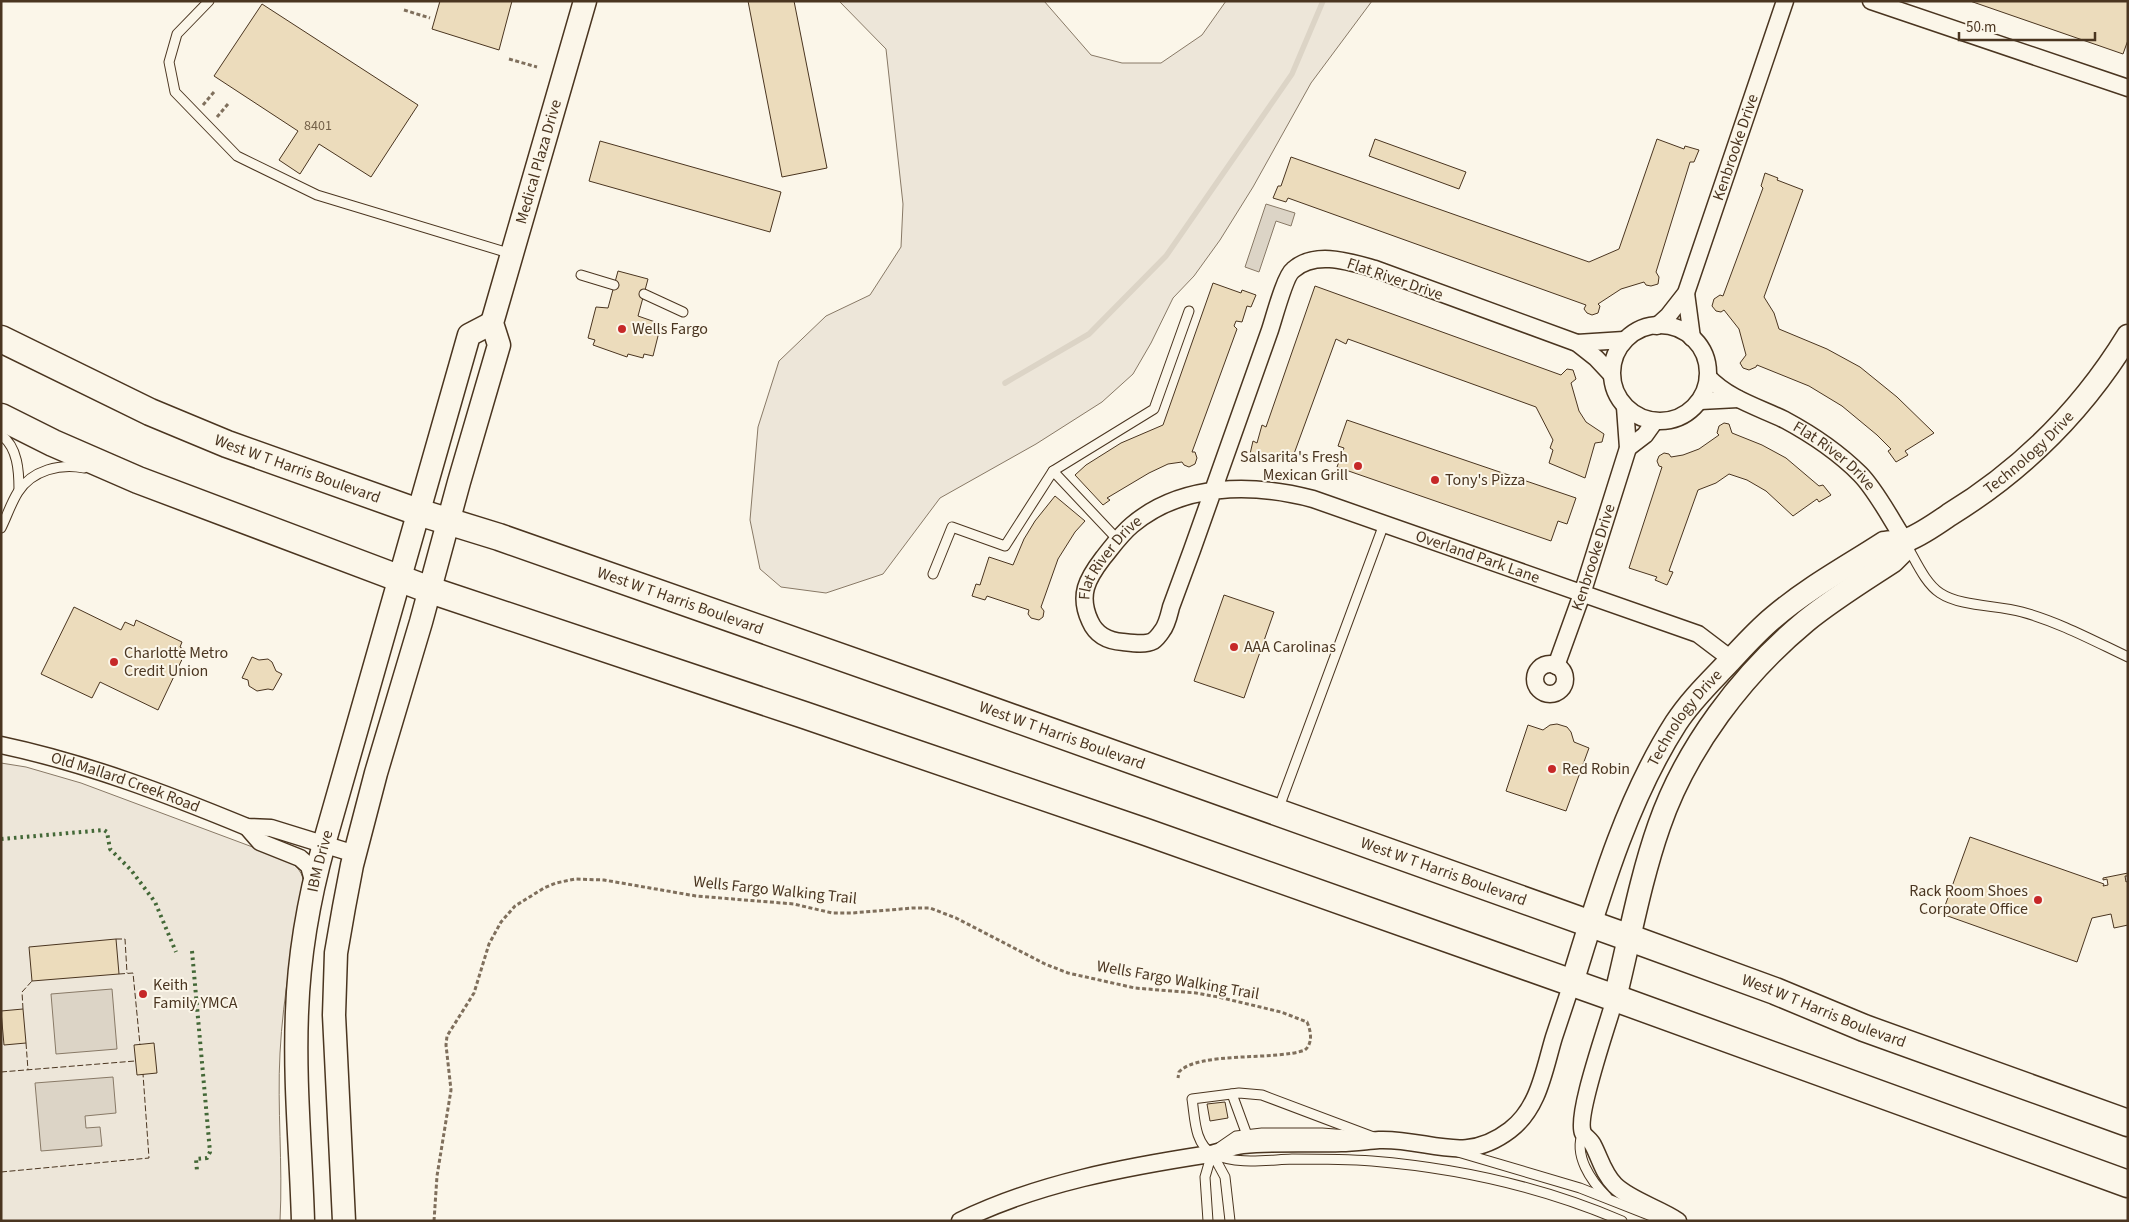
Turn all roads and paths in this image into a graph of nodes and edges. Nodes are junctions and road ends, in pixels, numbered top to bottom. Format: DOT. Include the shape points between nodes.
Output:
graph roads {
  1 [pos="209,1"];
  2 [pos="585,1"];
  3 [pos="1785,1"];
  4 [pos="1870,1"];
  5 [pos="404,10"];
  6 [pos="430,18"];
  7 [pos="509,60"];
  8 [pos="537,67"];
  9 [pos="2128,88"];
  10 [pos="512,254"];
  11 [pos="581,275"];
  12 [pos="614,286"];
  13 [pos="1686,293"];
  14 [pos="644,294"];
  15 [pos="1189,311"];
  16 [pos="683,312"];
  17 [pos="492,324"];
  18 [pos="1657,326"];
  19 [pos="2128,336"];
  20 [pos="1692,338"];
  21 [pos="1,339"];
  22 [pos="1624,340"];
  23 [pos="1577,343"];
  24 [pos="1611,374"];
  25 [pos="1708,377"];
  26 [pos="1738,399"];
  27 [pos="1700,401"];
  28 [pos="1625,407"];
  29 [pos="1,417"];
  30 [pos="1655,421"];
  31 [pos="1,435"];
  32 [pos="1628,448"];
  33 [pos="1053,471"];
  34 [pos="138,480"];
  35 [pos="19,490"];
  36 [pos="1213,490"];
  37 [pos="418,512"];
  38 [pos="450,522"];
  39 [pos="1384,524"];
  40 [pos="1,528"];
  41 [pos="1118,540"];
  42 [pos="1904,541"];
  43 [pos="933,574"];
  44 [pos="399,578"];
  45 [pos="430,590"];
  46 [pos="1582,594"];
  47 [pos="2128,657"];
  48 [pos="1731,659"];
  49 [pos="1556,666"];
  50 [pos="1,745"];
  51 [pos="1277,812"];
  52 [pos="247,827"];
  53 [pos="324,844"];
  54 [pos="355,854"];
  55 [pos="315,884"];
  56 [pos="1590,924"];
  57 [pos="1630,938"];
  58 [pos="1572,983"];
  59 [pos="1615,998"];
  60 [pos="1178,1078"];
  61 [pos="1232,1094"];
  62 [pos="2128,1123"];
  63 [pos="1583,1132"];
  64 [pos="1247,1135"];
  65 [pos="1380,1140"];
  66 [pos="1442,1148"];
  67 [pos="1212,1153"];
  68 [pos="2128,1184"];
  69 [pos="1611,1200"];
  70 [pos="303,1221"];
  71 [pos="344,1221"];
  72 [pos="434,1221"];
  73 [pos="960,1221"];
  74 [pos="1208,1221"];
  75 [pos="1230,1221"];
  76 [pos="1622,1221"];
  77 [pos="1664,1221"];
  78 [pos="1678,1221"];
  1 -- 10 [label="lane" via="177,34 169,62 175,92 237,156 317,195"];
  2 -- 10 [label="street, Medical Plaza Drive"];
  3 -- 13 [label="street, Kenbrooke Drive"];
  4 -- 9 [label="street"];
  5 -- 6 [label="path"];
  7 -- 8 [label="path"];
  10 -- 17 [label="street, Medical Plaza Drive"];
  11 -- 12 [label="lane"];
  13 -- 18 [label="street, Kenbrooke Drive"];
  13 -- 20 [label="street, Kenbrooke Drive"];
  14 -- 16 [label="lane"];
  15 -- 33 [label="lane" via="1154,409"];
  17 -- 37 [label="street" via="469,335"];
  17 -- 38 [label="street" via="499,344"];
  18 -- 20 [label="street" via="1674,327"];
  18 -- 22 [label="street, Flat River Drive" via="1646,327"];
  19 -- 42 [label="street, Technology Drive" via="2093,387 2046,441 1979,496"];
  20 -- 25 [label="street" via="1705,358"];
  21 -- 37 [label="main road, West W T Harris Boulevard" via="158,416"];
  22 -- 23 [label="street, Flat River Drive"];
  22 -- 24 [label="street" via="1614,357"];
  23 -- 24 [label="street, Flat River Drive"];
  23 -- 36 [label="street, Flat River Drive" via="1344,260 1319,259 1301,264 1290,272"];
  24 -- 28 [label="street, Flat River Drive" via="1616,394"];
  25 -- 26 [label="street, Flat River Drive" via="1716,386"];
  25 -- 27 [label="street"];
  26 -- 27 [label="street, Flat River Drive"];
  26 -- 42 [label="street, Flat River Drive" via="1785,420 1818,440 1860,475"];
  27 -- 30 [label="street" via="1683,416"];
  28 -- 30 [label="street" via="1643,419"];
  28 -- 32 [label="street, Kenbrooke Drive"];
  29 -- 34 [label="main road"];
  30 -- 32 [label="street" via="1645,435"];
  31 -- 35 [label="lane" via="19,466"];
  32 -- 46 [label="street, Kenbrooke Drive"];
  33 -- 41 [label="lane"];
  33 -- 43 [label="lane" via="1005,546 952,528"];
  34 -- 35 [label="lane" via="74,466 38,473"];
  34 -- 44 [label="main road"];
  35 -- 40 [label="lane"];
  36 -- 39 [label="street, Overland Park Lane" via="1288,492"];
  36 -- 41 [label="street, Flat River Drive" via="1166,504 1130,526"];
  36 -- 41 [label="street, Flat River Drive" via="1163,631 1152,642 1117,642 1100,636 1085,609 1084,591 1092,572"];
  37 -- 38 [label="main road, West W T Harris Boulevard"];
  37 -- 44 [label="street, IBM Drive"];
  38 -- 45 [label="street, IBM Drive"];
  38 -- 51 [label="main road, West W T Harris Boulevard"];
  39 -- 46 [label="street, Overland Park Lane"];
  39 -- 51 [label="lane"];
  42 -- 47 [label="lane" via="1940,593 1959,601 2020,612 2052,622"];
  42 -- 48 [label="street, Technology Drive" via="1884,544 1794,601"];
  42 -- 57 [label="street, Technology Drive" via="1902,552 1893,561 1822,608 1788,636 1720,714 1690,760 1660,824"];
  44 -- 45 [label="main road"];
  44 -- 53 [label="street, IBM Drive"];
  45 -- 54 [label="street, IBM Drive"];
  45 -- 58 [label="main road" via="976,774"];
  46 -- 48 [label="street, Overland Park Lane" via="1698,634"];
  46 -- 49 [label="street, Kenbrooke Drive"];
  48 -- 56 [label="street, Technology Drive" via="1687,708 1656,758 1628,818"];
  50 -- 52 [label="street, Old Mallard Creek Road" via="50,755 108,774"];
  51 -- 56 [label="main road, West W T Harris Boulevard"];
  52 -- 53 [label="street, Old Mallard Creek Road" via="271,828"];
  52 -- 55 [label="street, Old Mallard Creek Road" via="260,842 300,858 309,866"];
  53 -- 54 [label="street, Old Mallard Creek Road"];
  53 -- 55 [label="street, IBM Drive"];
  54 -- 71 [label="street, IBM Drive" via="336,953 334,1015"];
  55 -- 70 [label="street, IBM Drive" via="300,967 297,1013"];
  56 -- 57 [label="main road, West W T Harris Boulevard"];
  56 -- 58 [label="street, Technology Drive"];
  57 -- 59 [label="street, Technology Drive"];
  57 -- 62 [label="main road, West W T Harris Boulevard" via="1873,1031"];
  58 -- 59 [label="main road"];
  58 -- 66 [label="street" via="1539,1090 1523,1117 1486,1144 1464,1150"];
  59 -- 63 [label="street" via="1588,1090"];
  59 -- 68 [label="main road"];
  60 -- 72 [label="path, Wells Fargo Walking Trail" via="1184,1068 1209,1060 1285,1055 1305,1050 1310,1033 1307,1022 1218,997 1135,988 1068,972 930,908 832,913 794,904 724,899 604,880 574,879 544,888 515,906 501,922 489,944 474,993 447,1036 451,1090 437,1176"];
  61 -- 64 [label="lane"];
  61 -- 65 [label="lane" via="1262,1095"];
  61 -- 67 [label="lane" via="1192,1099 1198,1137"];
  63 -- 69 [label="lane" via="1580,1155 1598,1187"];
  63 -- 78 [label="street" via="1615,1185"];
  64 -- 65 [label="lane" via="1322,1132"];
  64 -- 67 [label="lane" via="1232,1138"];
  65 -- 66 [label="street"];
  65 -- 67 [label="street" via="1241,1145"];
  66 -- 69 [label="lane"];
  67 -- 73 [label="street" via="1081,1178"];
  67 -- 74 [label="lane" via="1205,1178"];
  67 -- 75 [label="lane" via="1225,1176"];
  67 -- 76 [label="lane" via="1243,1161 1370,1161 1446,1170 1527,1188"];
  69 -- 77 [label="lane"];
}
